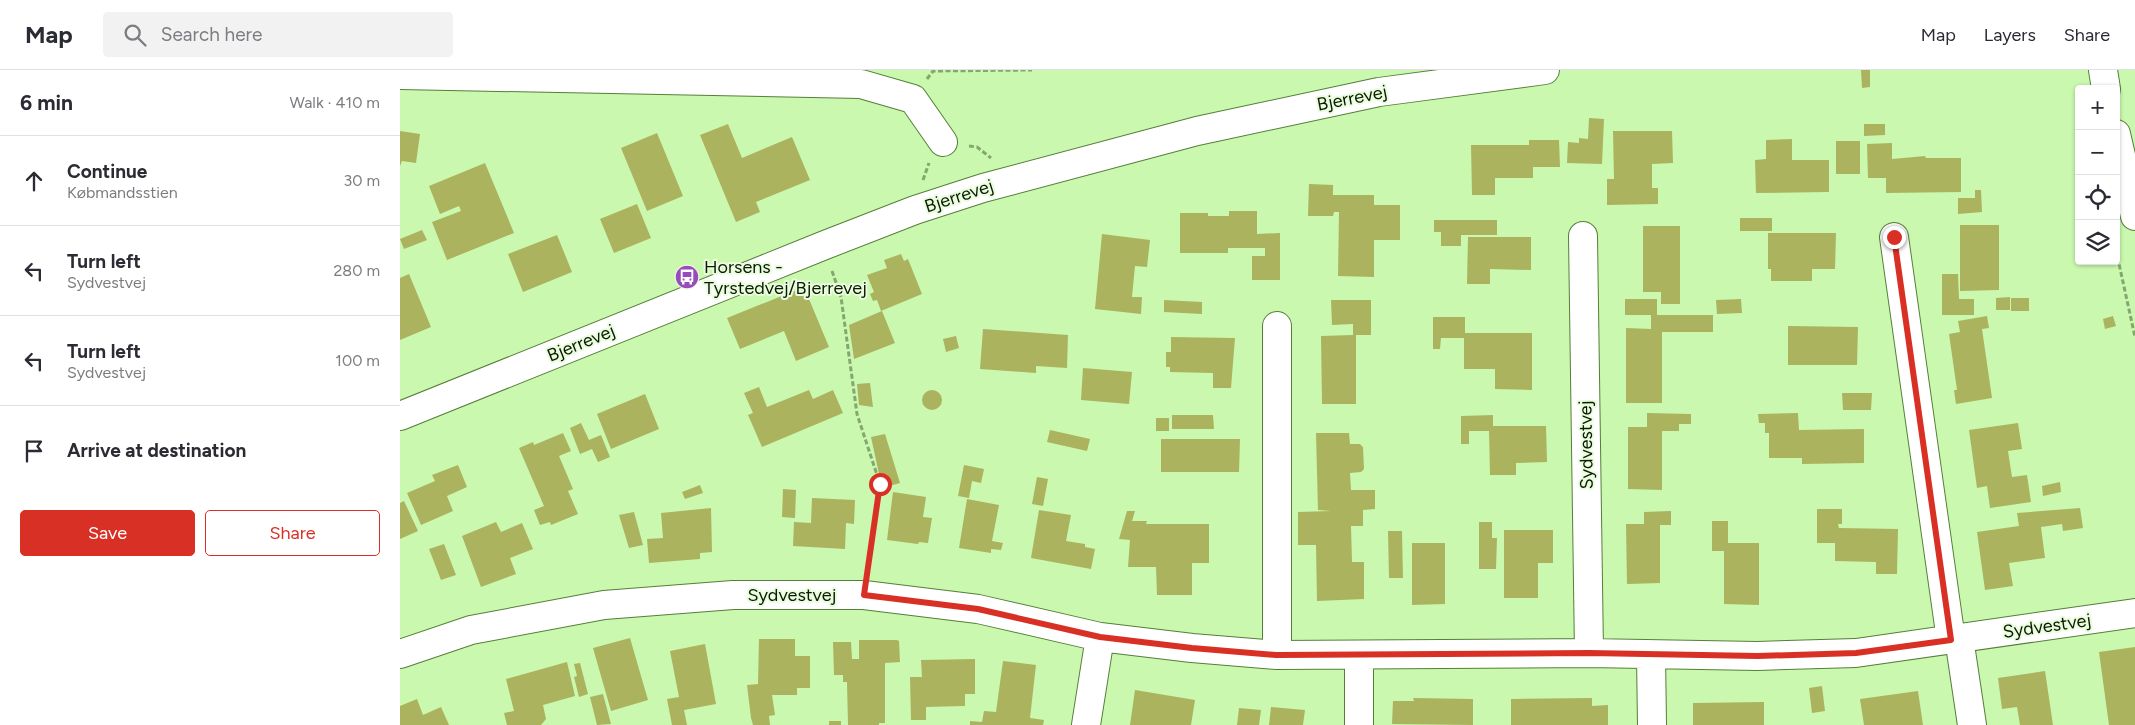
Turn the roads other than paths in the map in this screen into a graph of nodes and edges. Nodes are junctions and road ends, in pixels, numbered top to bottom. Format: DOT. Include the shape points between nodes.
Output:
graph roads {
  1 [pos="1545,70"];
  2 [pos="2103,70"];
  3 [pos="400,75"];
  4 [pos="2105,85"];
  5 [pos="943,142"];
  6 [pos="2120,151"];
  7 [pos="2135,216"];
  8 [pos="1583,236"];
  9 [pos="1894,237"];
  10 [pos="1277,326"];
  11 [pos="400,416"];
  12 [pos="2135,613"];
  13 [pos="1100,637"];
  14 [pos="1955,639"];
  15 [pos="1589,653"];
  16 [pos="400,654"];
  17 [pos="1276,655"];
  18 [pos="1359,655"];
  19 [pos="1651,655"];
  20 [pos="1086,725"];
  21 [pos="1359,725"];
  22 [pos="1652,725"];
  23 [pos="1972,725"];
  1 -- 11 [label="street, Bjerrevej" via="1379,92 1197,130 983,188 825,245"];
  2 -- 4 [label="street"];
  3 -- 5 [label="street" via="861,84 913,99"];
  6 -- 7 [label="street"];
  8 -- 15 [label="street, Sydvestvej"];
  9 -- 14 [label="street"];
  10 -- 17 [label="street"];
  12 -- 14 [label="street, Sydvestvej"];
  13 -- 16 [label="street, Sydvestvej" via="978,609 864,595 733,595 604,605 471,630"];
  13 -- 17 [label="street, Sydvestvej"];
  13 -- 20 [label="street"];
  14 -- 19 [label="street, Sydvestvej" via="1856,653"];
  14 -- 23 [label="street"];
  15 -- 18 [label="street, Sydvestvej"];
  15 -- 19 [label="street, Sydvestvej"];
  17 -- 18 [label="street, Sydvestvej"];
  18 -- 21 [label="street"];
  19 -- 22 [label="street"];
}
